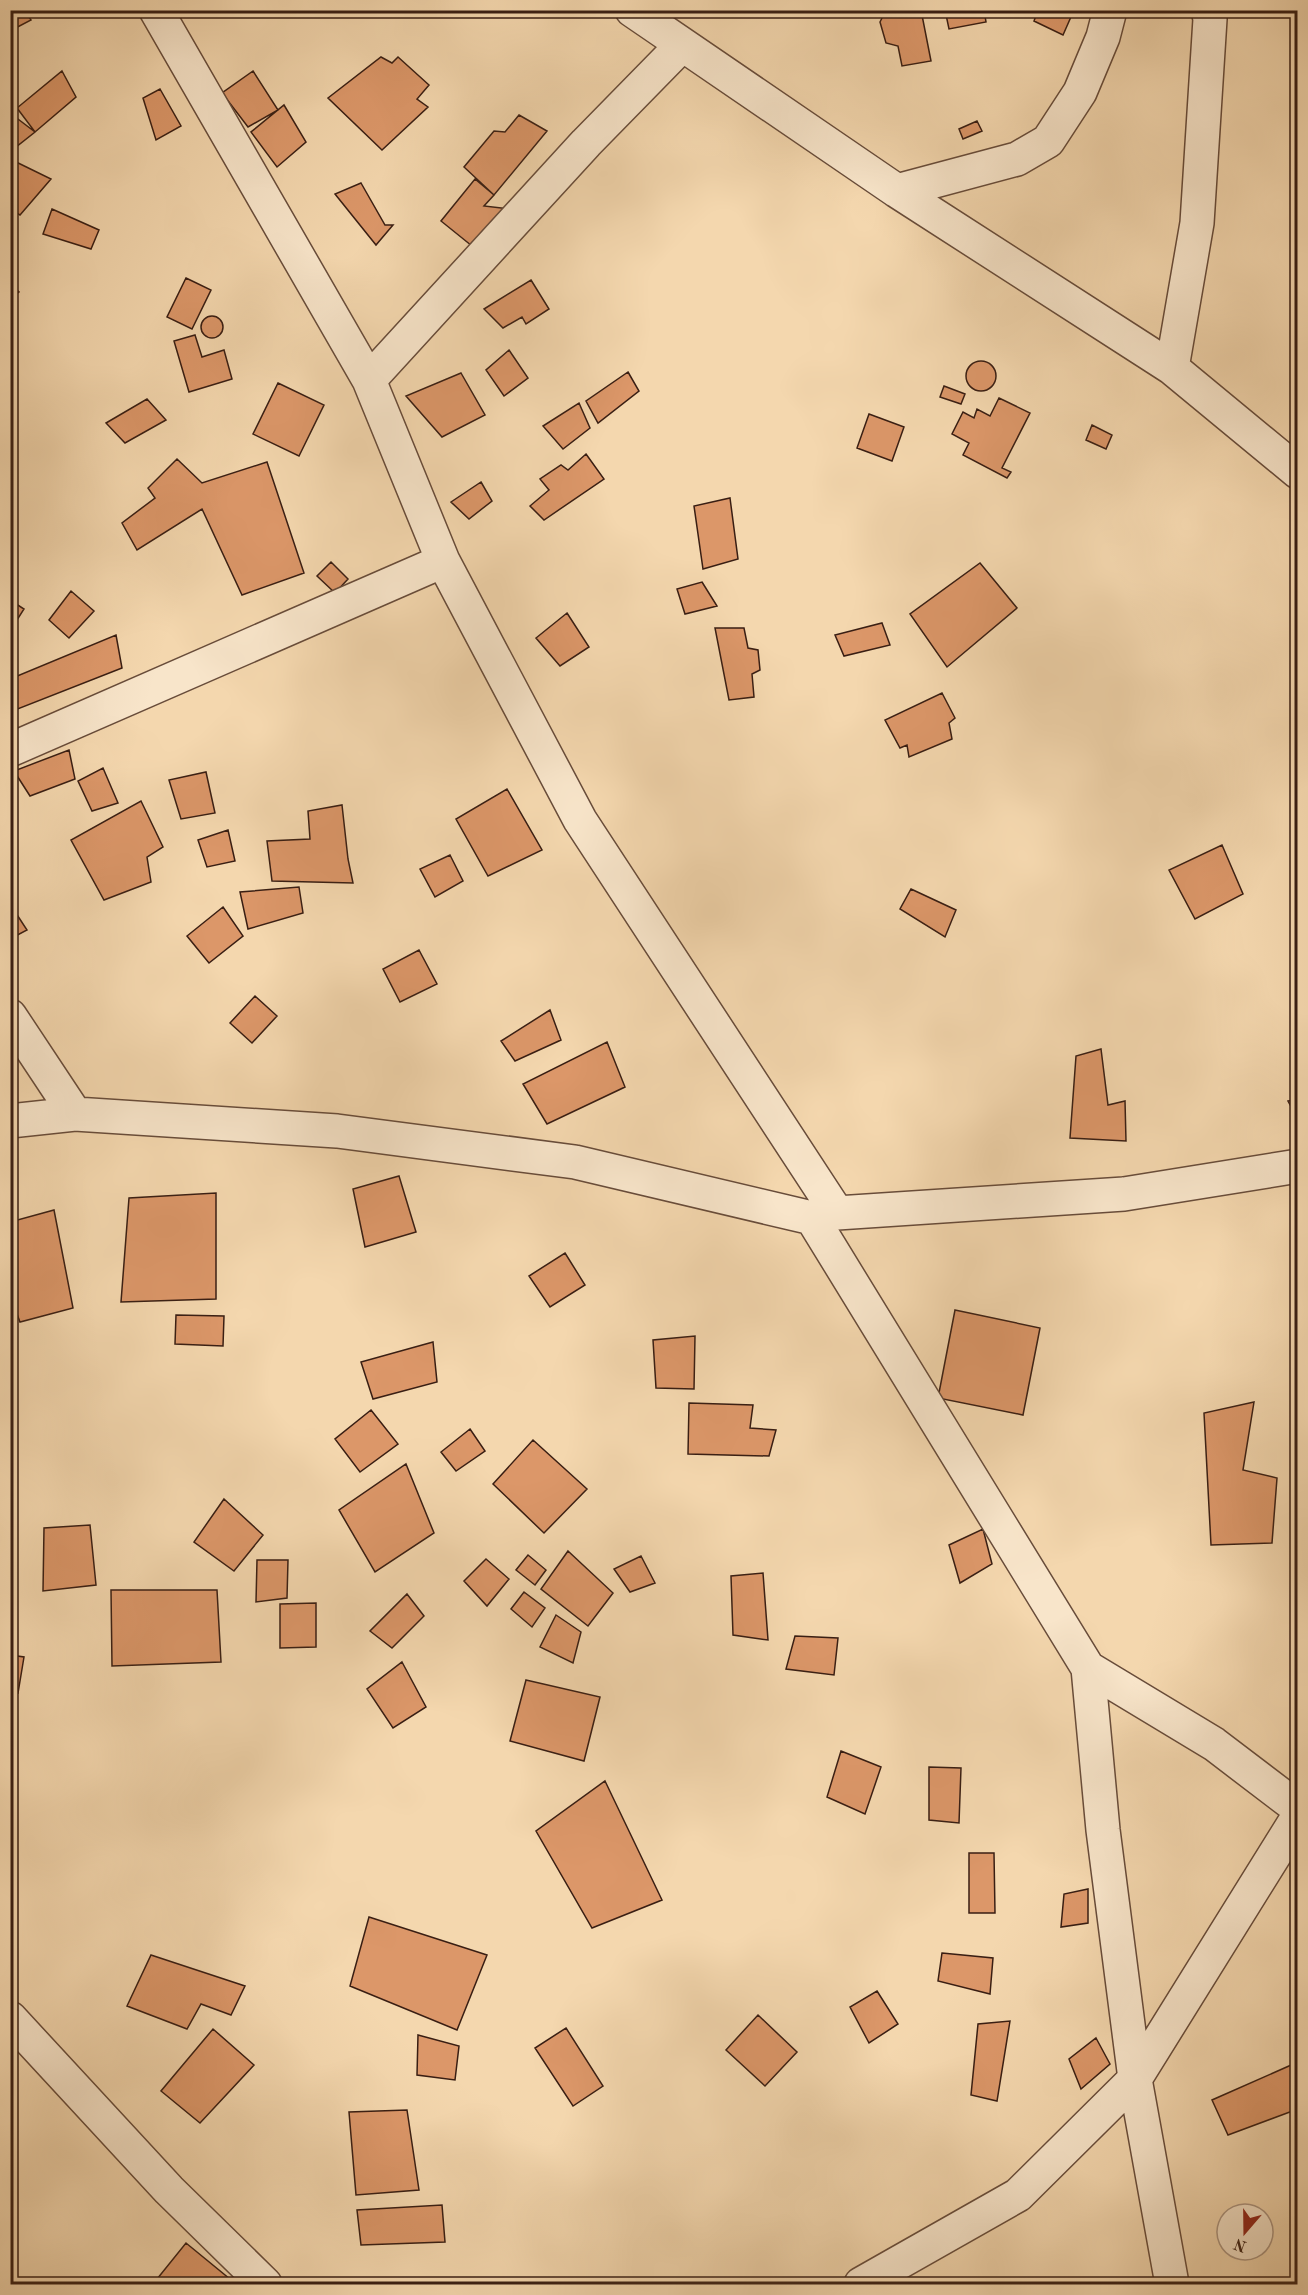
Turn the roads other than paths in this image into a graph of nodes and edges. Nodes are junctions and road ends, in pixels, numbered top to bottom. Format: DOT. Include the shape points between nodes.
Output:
graph roads {
  1 [pos="156,10"];
  2 [pos="632,10"];
  3 [pos="1110,10"];
  4 [pos="1208,10"];
  5 [pos="682,45"];
  6 [pos="897,191"];
  7 [pos="1172,368"];
  8 [pos="369,380"];
  9 [pos="1298,472"];
  10 [pos="443,561"];
  11 [pos="10,750"];
  12 [pos="10,1016"];
  13 [pos="75,1114"];
  14 [pos="10,1121"];
  15 [pos="1298,1166"];
  16 [pos="824,1215"];
  17 [pos="1088,1668"];
  18 [pos="1298,1808"];
  19 [pos="1298,1817"];
  20 [pos="10,2018"];
  21 [pos="1135,2079"];
  22 [pos="265,2284"];
  23 [pos="861,2284"];
  24 [pos="1172,2284"];
  1 -- 8 [label="street"];
  2 -- 5 [label="street"];
  3 -- 6 [label="street" via="1103,38 1080,92 1048,141 1017,159"];
  4 -- 7 [label="street" via="1197,223"];
  5 -- 6 [label="street"];
  5 -- 8 [label="street" via="586,143"];
  6 -- 7 [label="street"];
  7 -- 9 [label="street"];
  8 -- 10 [label="street"];
  10 -- 11 [label="street"];
  10 -- 16 [label="street" via="580,820"];
  12 -- 13 [label="street"];
  13 -- 14 [label="street"];
  13 -- 16 [label="street" via="337,1131 575,1162"];
  15 -- 16 [label="street" via="1124,1194"];
  16 -- 17 [label="street"];
  17 -- 18 [label="street" via="1214,1744"];
  17 -- 21 [label="street" via="1102,1830"];
  19 -- 21 [label="street"];
  20 -- 22 [label="street" via="169,2190"];
  21 -- 23 [label="street" via="1018,2194"];
  21 -- 24 [label="street"];
}
